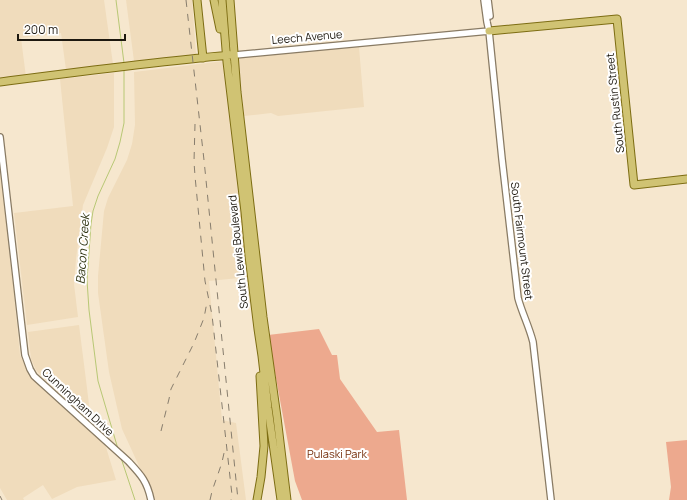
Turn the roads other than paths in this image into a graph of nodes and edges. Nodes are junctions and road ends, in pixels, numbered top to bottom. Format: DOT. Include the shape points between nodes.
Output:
graph roads {
  1 [pos="197,0"];
  2 [pos="214,0"];
  3 [pos="222,0"];
  4 [pos="230,0"];
  5 [pos="233,0"];
  6 [pos="484,0"];
  7 [pos="488,0"];
  8 [pos="231,14"];
  9 [pos="617,19"];
  10 [pos="489,31"];
  11 [pos="235,55"];
  12 [pos="227,56"];
  13 [pos="203,58"];
  14 [pos="0,82"];
  15 [pos="0,137"];
  16 [pos="687,179"];
  17 [pos="258,329"];
  18 [pos="283,467"];
  19 [pos="151,500"];
  20 [pos="257,500"];
  21 [pos="281,500"];
  22 [pos="287,500"];
  23 [pos="292,500"];
  24 [pos="551,500"];
  1 -- 13 [label="main road"];
  2 -- 12 [label="main road" via="223,49"];
  3 -- 12 [label="main road, South Lewis Boulevard"];
  4 -- 8 [label="main road, South Lewis Boulevard"];
  5 -- 8 [label="main road"];
  6 -- 10 [label="street, South Fairmount Street"];
  7 -- 10 [label="street, South Fairmount Street"];
  8 -- 11 [label="main road, South Lewis Boulevard"];
  9 -- 10 [label="main road, Leech Avenue"];
  9 -- 16 [label="main road, South Rustin Street" via="634,185"];
  10 -- 11 [label="street, Leech Avenue"];
  10 -- 24 [label="street, South Fairmount Street" via="518,298 533,342"];
  11 -- 12 [label="main road, Leech Avenue"];
  11 -- 18 [label="main road, South Lewis Boulevard" via="262,312"];
  12 -- 13 [label="main road, Leech Avenue"];
  12 -- 17 [label="main road, South Lewis Boulevard"];
  13 -- 14 [label="main road, Leech Avenue"];
  15 -- 19 [label="street, Cunningham Drive" via="27,363 34,376 139,473 147,485"];
  17 -- 20 [label="main road" via="264,446"];
  17 -- 21 [label="main road, South Lewis Boulevard"];
  18 -- 22 [label="main road, South Lewis Boulevard"];
  18 -- 23 [label="main road"];
}
